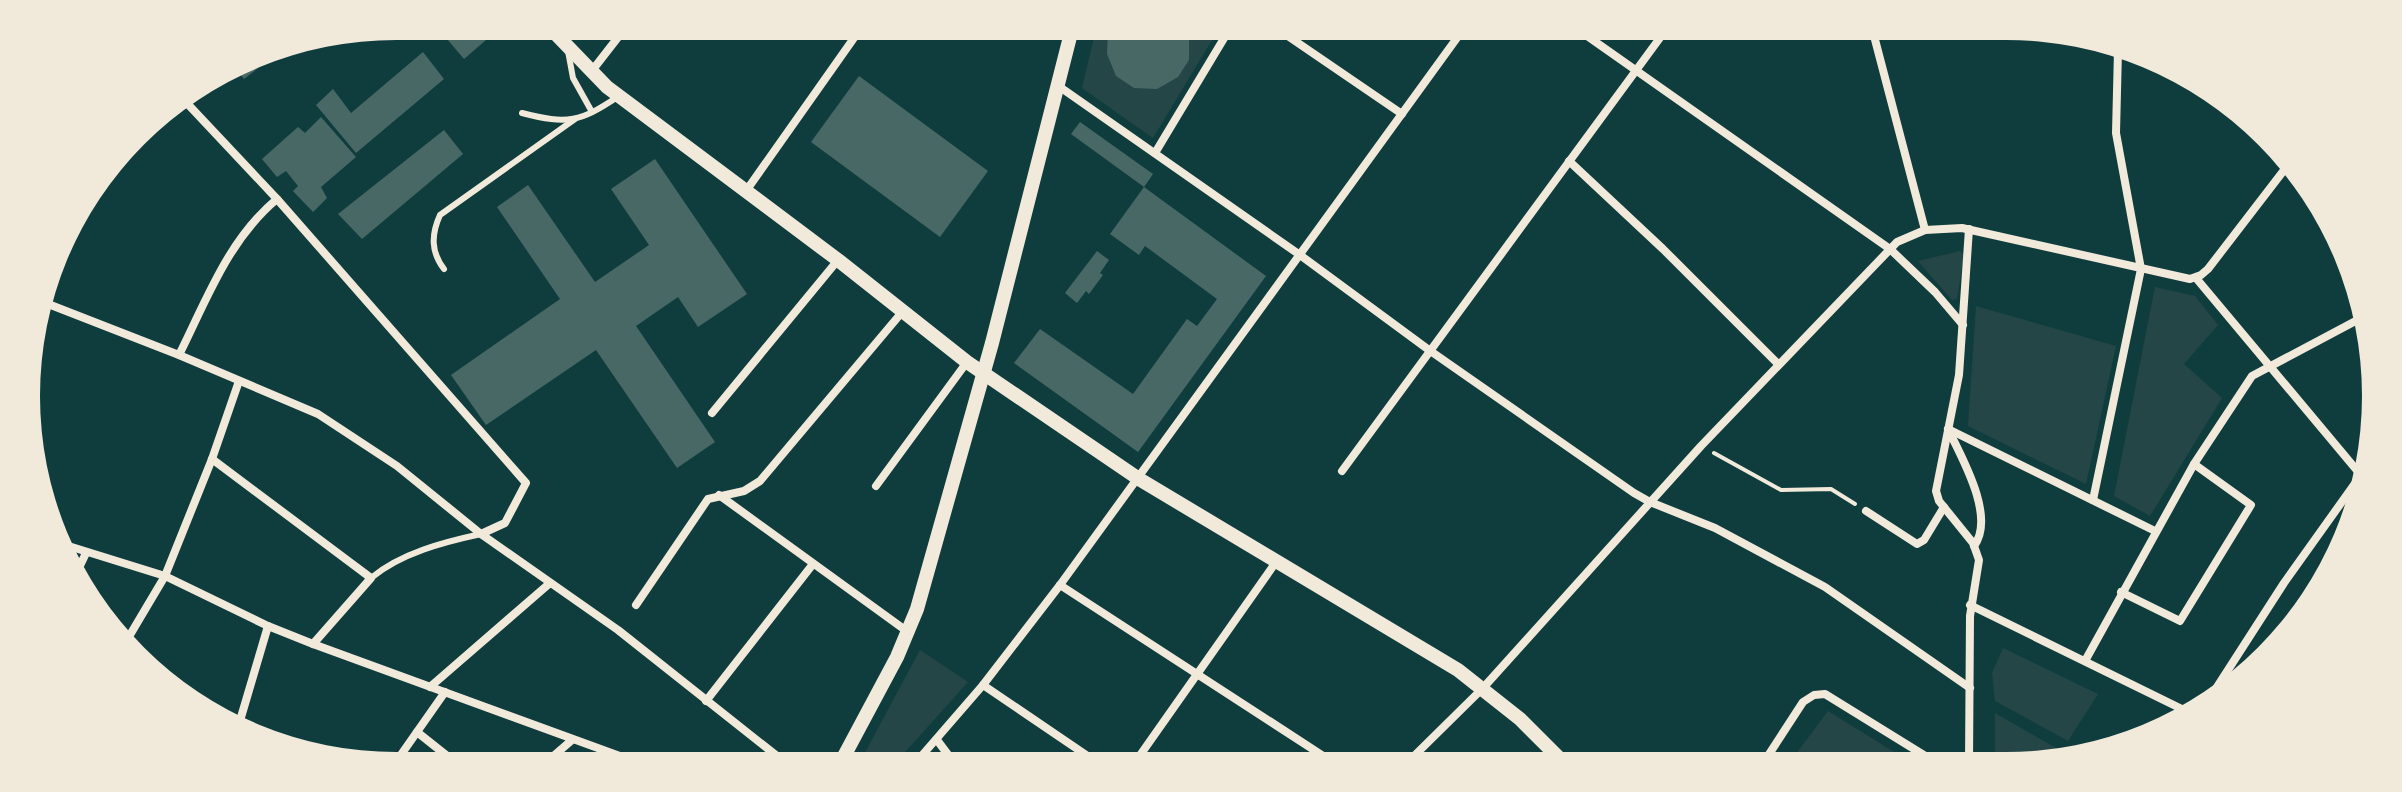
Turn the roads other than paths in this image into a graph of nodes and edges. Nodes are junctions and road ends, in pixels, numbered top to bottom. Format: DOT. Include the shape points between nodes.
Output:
graph roads {
  1 [pos="561,40"];
  2 [pos="616,40"];
  3 [pos="853,40"];
  4 [pos="1069,40"];
  5 [pos="1223,40"];
  6 [pos="1294,40"];
  7 [pos="1455,40"];
  8 [pos="1593,40"];
  9 [pos="1658,40"];
  10 [pos="1875,40"];
  11 [pos="567,47"];
  12 [pos="2118,58"];
  13 [pos="1636,71"];
  14 [pos="591,72"];
  15 [pos="1057,85"];
  16 [pos="619,96"];
  17 [pos="190,106"];
  18 [pos="592,112"];
  19 [pos="522,113"];
  20 [pos="1402,114"];
  21 [pos="575,119"];
  22 [pos="1155,153"];
  23 [pos="1569,161"];
  24 [pos="2283,172"];
  25 [pos="746,191"];
  26 [pos="277,199"];
  27 [pos="1969,229"];
  28 [pos="1925,230"];
  29 [pos="1890,249"];
  30 [pos="1300,255"];
  31 [pos="838,260"];
  32 [pos="444,269"];
  33 [pos="2141,269"];
  34 [pos="2196,278"];
  35 [pos="52,306"];
  36 [pos="903,311"];
  37 [pos="2354,322"];
  38 [pos="1963,325"];
  39 [pos="1429,350"];
  40 [pos="179,355"];
  41 [pos="967,362"];
  42 [pos="1778,364"];
  43 [pos="2268,365"];
  44 [pos="983,373"];
  45 [pos="239,381"];
  46 [pos="712,413"];
  47 [pos="1948,429"];
  48 [pos="212,459"];
  49 [pos="2194,464"];
  50 [pos="2354,468"];
  51 [pos="1342,471"];
  52 [pos="1139,479"];
  53 [pos="876,486"];
  54 [pos="719,495"];
  55 [pos="2093,500"];
  56 [pos="2346,501"];
  57 [pos="1650,502"];
  58 [pos="1944,507"];
  59 [pos="1866,511"];
  60 [pos="2155,531"];
  61 [pos="481,534"];
  62 [pos="1974,546"];
  63 [pos="75,549"];
  64 [pos="86,553"];
  65 [pos="82,562"];
  66 [pos="1276,562"];
  67 [pos="813,564"];
  68 [pos="165,576"];
  69 [pos="371,578"];
  70 [pos="550,583"];
  71 [pos="1060,585"];
  72 [pos="2121,592"];
  73 [pos="636,605"];
  74 [pos="1970,605"];
  75 [pos="268,626"];
  76 [pos="908,633"];
  77 [pos="131,634"];
  78 [pos="313,644"];
  79 [pos="2085,661"];
  80 [pos="1197,674"];
  81 [pos="2222,679"];
  82 [pos="983,685"];
  83 [pos="430,687"];
  84 [pos="1483,688"];
  85 [pos="1970,688"];
  86 [pos="445,692"];
  87 [pos="706,701"];
  88 [pos="2178,707"];
  89 [pos="241,716"];
  90 [pos="417,732"];
  91 [pos="572,740"];
  92 [pos="937,740"];
  93 [pos="403,752"];
  94 [pos="442,752"];
  95 [pos="558,752"];
  96 [pos="607,752"];
  97 [pos="772,752"];
  98 [pos="846,752"];
  99 [pos="926,752"];
  100 [pos="946,752"];
  101 [pos="1082,752"];
  102 [pos="1142,752"];
  103 [pos="1317,752"];
  104 [pos="1418,752"];
  105 [pos="1553,752"];
  106 [pos="1770,752"];
  107 [pos="1919,752"];
  108 [pos="1969,752"];
  1 -- 11 [label="street"];
  2 -- 14 [label="street"];
  3 -- 25 [label="street"];
  4 -- 15 [label="street"];
  5 -- 22 [label="street"];
  6 -- 20 [label="street"];
  7 -- 20 [label="street"];
  8 -- 13 [label="street"];
  9 -- 13 [label="street"];
  10 -- 28 [label="street"];
  11 -- 14 [label="street"];
  11 -- 18 [label="lane" via="573,78"];
  12 -- 33 [label="street" via="2116,133"];
  13 -- 23 [label="street"];
  13 -- 29 [label="street"];
  14 -- 16 [label="street"];
  15 -- 22 [label="street"];
  15 -- 44 [label="street"];
  16 -- 18 [label="lane"];
  16 -- 25 [label="street"];
  17 -- 26 [label="street"];
  18 -- 21 [label="lane"];
  19 -- 21 [label="lane" via="555,121"];
  20 -- 30 [label="street"];
  21 -- 32 [label="lane" via="440,215 433,231 435,257"];
  22 -- 30 [label="street"];
  23 -- 39 [label="street"];
  23 -- 42 [label="street"];
  24 -- 34 [label="street"];
  25 -- 31 [label="street"];
  26 -- 40 [label="street" via="235,245"];
  26 -- 61 [label="street" via="526,483 505,523"];
  27 -- 28 [label="street"];
  27 -- 33 [label="street"];
  27 -- 38 [label="street"];
  28 -- 29 [label="street"];
  29 -- 38 [label="street"];
  29 -- 42 [label="street"];
  30 -- 39 [label="street"];
  30 -- 52 [label="street"];
  31 -- 36 [label="street"];
  31 -- 46 [label="street"];
  33 -- 34 [label="street"];
  33 -- 55 [label="street"];
  34 -- 43 [label="street"];
  35 -- 40 [label="street"];
  36 -- 41 [label="street"];
  36 -- 54 [label="street" via="766,476 744,491"];
  37 -- 43 [label="street"];
  38 -- 47 [label="street"];
  39 -- 51 [label="street"];
  39 -- 57 [label="street"];
  40 -- 45 [label="street"];
  41 -- 44 [label="street"];
  41 -- 53 [label="street"];
  42 -- 57 [label="street"];
  43 -- 49 [label="street" via="2252,376"];
  43 -- 50 [label="street"];
  44 -- 52 [label="street"];
  44 -- 76 [label="street"];
  45 -- 48 [label="street"];
  45 -- 61 [label="street" via="318,414 354,436"];
  47 -- 55 [label="street"];
  47 -- 58 [label="street" via="1936,491"];
  47 -- 62 [label="street" via="1978,504 1982,528"];
  48 -- 68 [label="street"];
  48 -- 69 [label="street"];
  49 -- 60 [label="street"];
  49 -- 72 [label="street" via="2251,505 2180,621"];
  52 -- 66 [label="street"];
  52 -- 71 [label="street"];
  54 -- 67 [label="street"];
  54 -- 73 [label="street" via="708,499"];
  55 -- 60 [label="street"];
  56 -- 81 [label="street" via="2278,591"];
  57 -- 84 [label="street"];
  57 -- 85 [label="street" via="1715,528 1825,587"];
  58 -- 59 [label="street" via="1918,544"];
  58 -- 62 [label="street"];
  60 -- 72 [label="street"];
  61 -- 69 [label="lane" via="391,564"];
  61 -- 70 [label="street"];
  62 -- 74 [label="street" via="1979,563"];
  63 -- 64 [label="street"];
  64 -- 65 [label="street"];
  64 -- 68 [label="street"];
  66 -- 80 [label="street"];
  66 -- 84 [label="street"];
  67 -- 76 [label="street"];
  67 -- 87 [label="street"];
  68 -- 75 [label="street"];
  68 -- 77 [label="street"];
  69 -- 78 [label="street"];
  70 -- 83 [label="street"];
  70 -- 87 [label="street"];
  71 -- 80 [label="street"];
  71 -- 82 [label="street"];
  72 -- 79 [label="street"];
  74 -- 79 [label="street"];
  74 -- 85 [label="street"];
  75 -- 78 [label="street"];
  75 -- 89 [label="street"];
  76 -- 98 [label="street"];
  78 -- 83 [label="street"];
  79 -- 88 [label="street"];
  80 -- 102 [label="street"];
  80 -- 103 [label="street"];
  82 -- 92 [label="street"];
  82 -- 101 [label="street"];
  83 -- 86 [label="street"];
  84 -- 104 [label="street"];
  84 -- 105 [label="street"];
  85 -- 108 [label="street"];
  86 -- 90 [label="street"];
  86 -- 91 [label="street"];
  87 -- 97 [label="street"];
  90 -- 93 [label="street"];
  90 -- 94 [label="street"];
  91 -- 95 [label="street"];
  91 -- 96 [label="street"];
  92 -- 99 [label="street"];
  92 -- 100 [label="street"];
  106 -- 107 [label="street" via="1803,702 1825,694"];
}
